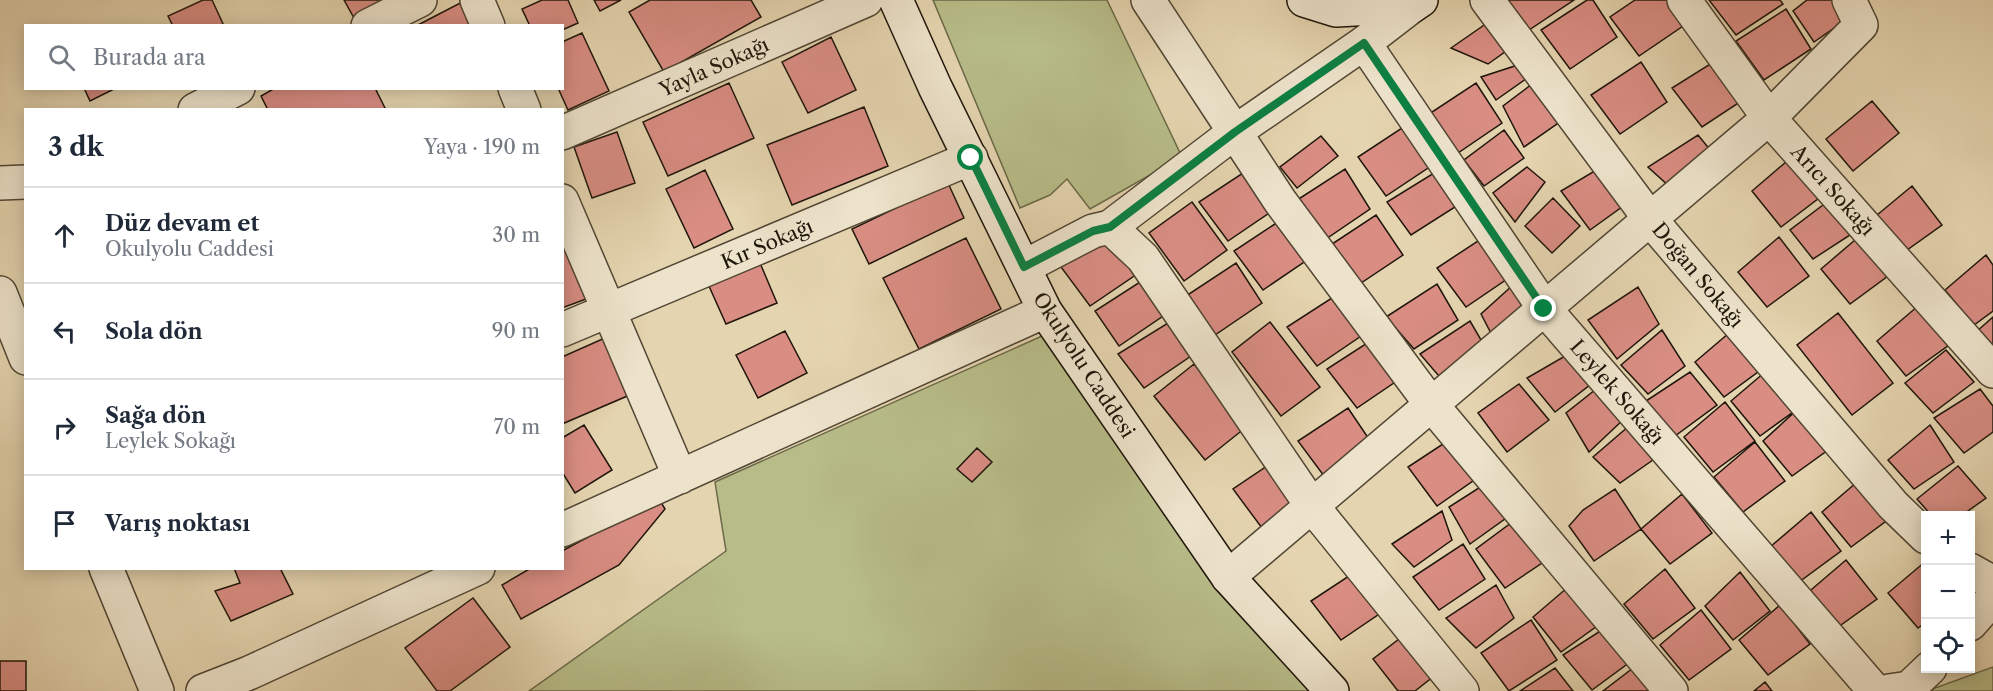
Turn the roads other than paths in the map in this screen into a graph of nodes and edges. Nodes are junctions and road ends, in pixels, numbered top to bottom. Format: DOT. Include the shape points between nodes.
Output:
graph roads {
  1 [pos="420,0"];
  2 [pos="477,0"];
  3 [pos="866,0"];
  4 [pos="896,0"];
  5 [pos="1148,0"];
  6 [pos="1304,0"];
  7 [pos="1486,0"];
  8 [pos="1684,0"];
  9 [pos="1849,0"];
  10 [pos="1417,3"];
  11 [pos="372,24"];
  12 [pos="487,24"];
  13 [pos="1364,43"];
  14 [pos="234,90"];
  15 [pos="516,90"];
  16 [pos="199,108"];
  17 [pos="523,108"];
  18 [pos="1768,118"];
  19 [pos="1235,132"];
  20 [pos="564,133"];
  21 [pos="971,158"];
  22 [pos="24,182"];
  23 [pos="0,183"];
  24 [pos="564,206"];
  25 [pos="1650,219"];
  26 [pos="1110,227"];
  27 [pos="1024,267"];
  28 [pos="0,293"];
  29 [pos="1544,309"];
  30 [pos="609,310"];
  31 [pos="1045,311"];
  32 [pos="564,329"];
  33 [pos="24,353"];
  34 [pos="1993,371"];
  35 [pos="1431,404"];
  36 [pos="680,477"];
  37 [pos="1312,506"];
  38 [pos="564,529"];
  39 [pos="1921,532"];
  40 [pos="107,570"];
  41 [pos="474,570"];
  42 [pos="1975,572"];
  43 [pos="1228,577"];
  44 [pos="1993,583"];
  45 [pos="1993,598"];
  46 [pos="1975,619"];
  47 [pos="1926,673"];
  48 [pos="157,691"];
  49 [pos="203,691"];
  50 [pos="1332,691"];
  51 [pos="1462,691"];
  52 [pos="1671,691"];
  53 [pos="1875,691"];
  54 [pos="1889,691"];
  1 -- 11 [label="street"];
  2 -- 12 [label="street"];
  3 -- 20 [label="street, Yayla Sokağı"];
  4 -- 21 [label="street, Okulyolu Caddesi"];
  5 -- 19 [label="street"];
  6 -- 10 [label="street" via="1336,10"];
  7 -- 25 [label="street, Doğan Sokağı"];
  8 -- 18 [label="street, Arıcı Sokağı"];
  9 -- 18 [label="street" via="1861,25"];
  10 -- 13 [label="street"];
  13 -- 19 [label="street"];
  13 -- 29 [label="street, Leylek Sokağı"];
  14 -- 16 [label="street"];
  15 -- 17 [label="street"];
  18 -- 25 [label="street"];
  18 -- 34 [label="street, Arıcı Sokağı"];
  19 -- 26 [label="street"];
  19 -- 35 [label="street" via="1280,201"];
  21 -- 27 [label="street, Okulyolu Caddesi"];
  21 -- 30 [label="street, Kır Sokağı"];
  22 -- 23 [label="street"];
  24 -- 30 [label="street"];
  25 -- 29 [label="street"];
  25 -- 39 [label="street, Doğan Sokağı" via="1893,505"];
  26 -- 27 [label="street" via="1093,231"];
  26 -- 37 [label="street" via="1143,258"];
  27 -- 31 [label="street, Okulyolu Caddesi"];
  28 -- 33 [label="street"];
  29 -- 35 [label="street"];
  29 -- 53 [label="street, Leylek Sokağı"];
  30 -- 32 [label="street, Kır Sokağı"];
  30 -- 36 [label="street"];
  31 -- 36 [label="street"];
  31 -- 43 [label="street, Okulyolu Caddesi"];
  35 -- 37 [label="street"];
  35 -- 52 [label="street"];
  36 -- 38 [label="street"];
  37 -- 43 [label="street"];
  37 -- 51 [label="street"];
  40 -- 48 [label="street"];
  41 -- 49 [label="street"];
  42 -- 44 [label="street"];
  43 -- 50 [label="street, Okulyolu Caddesi"];
  45 -- 46 [label="street"];
  47 -- 54 [label="street" via="1909,688"];
}
